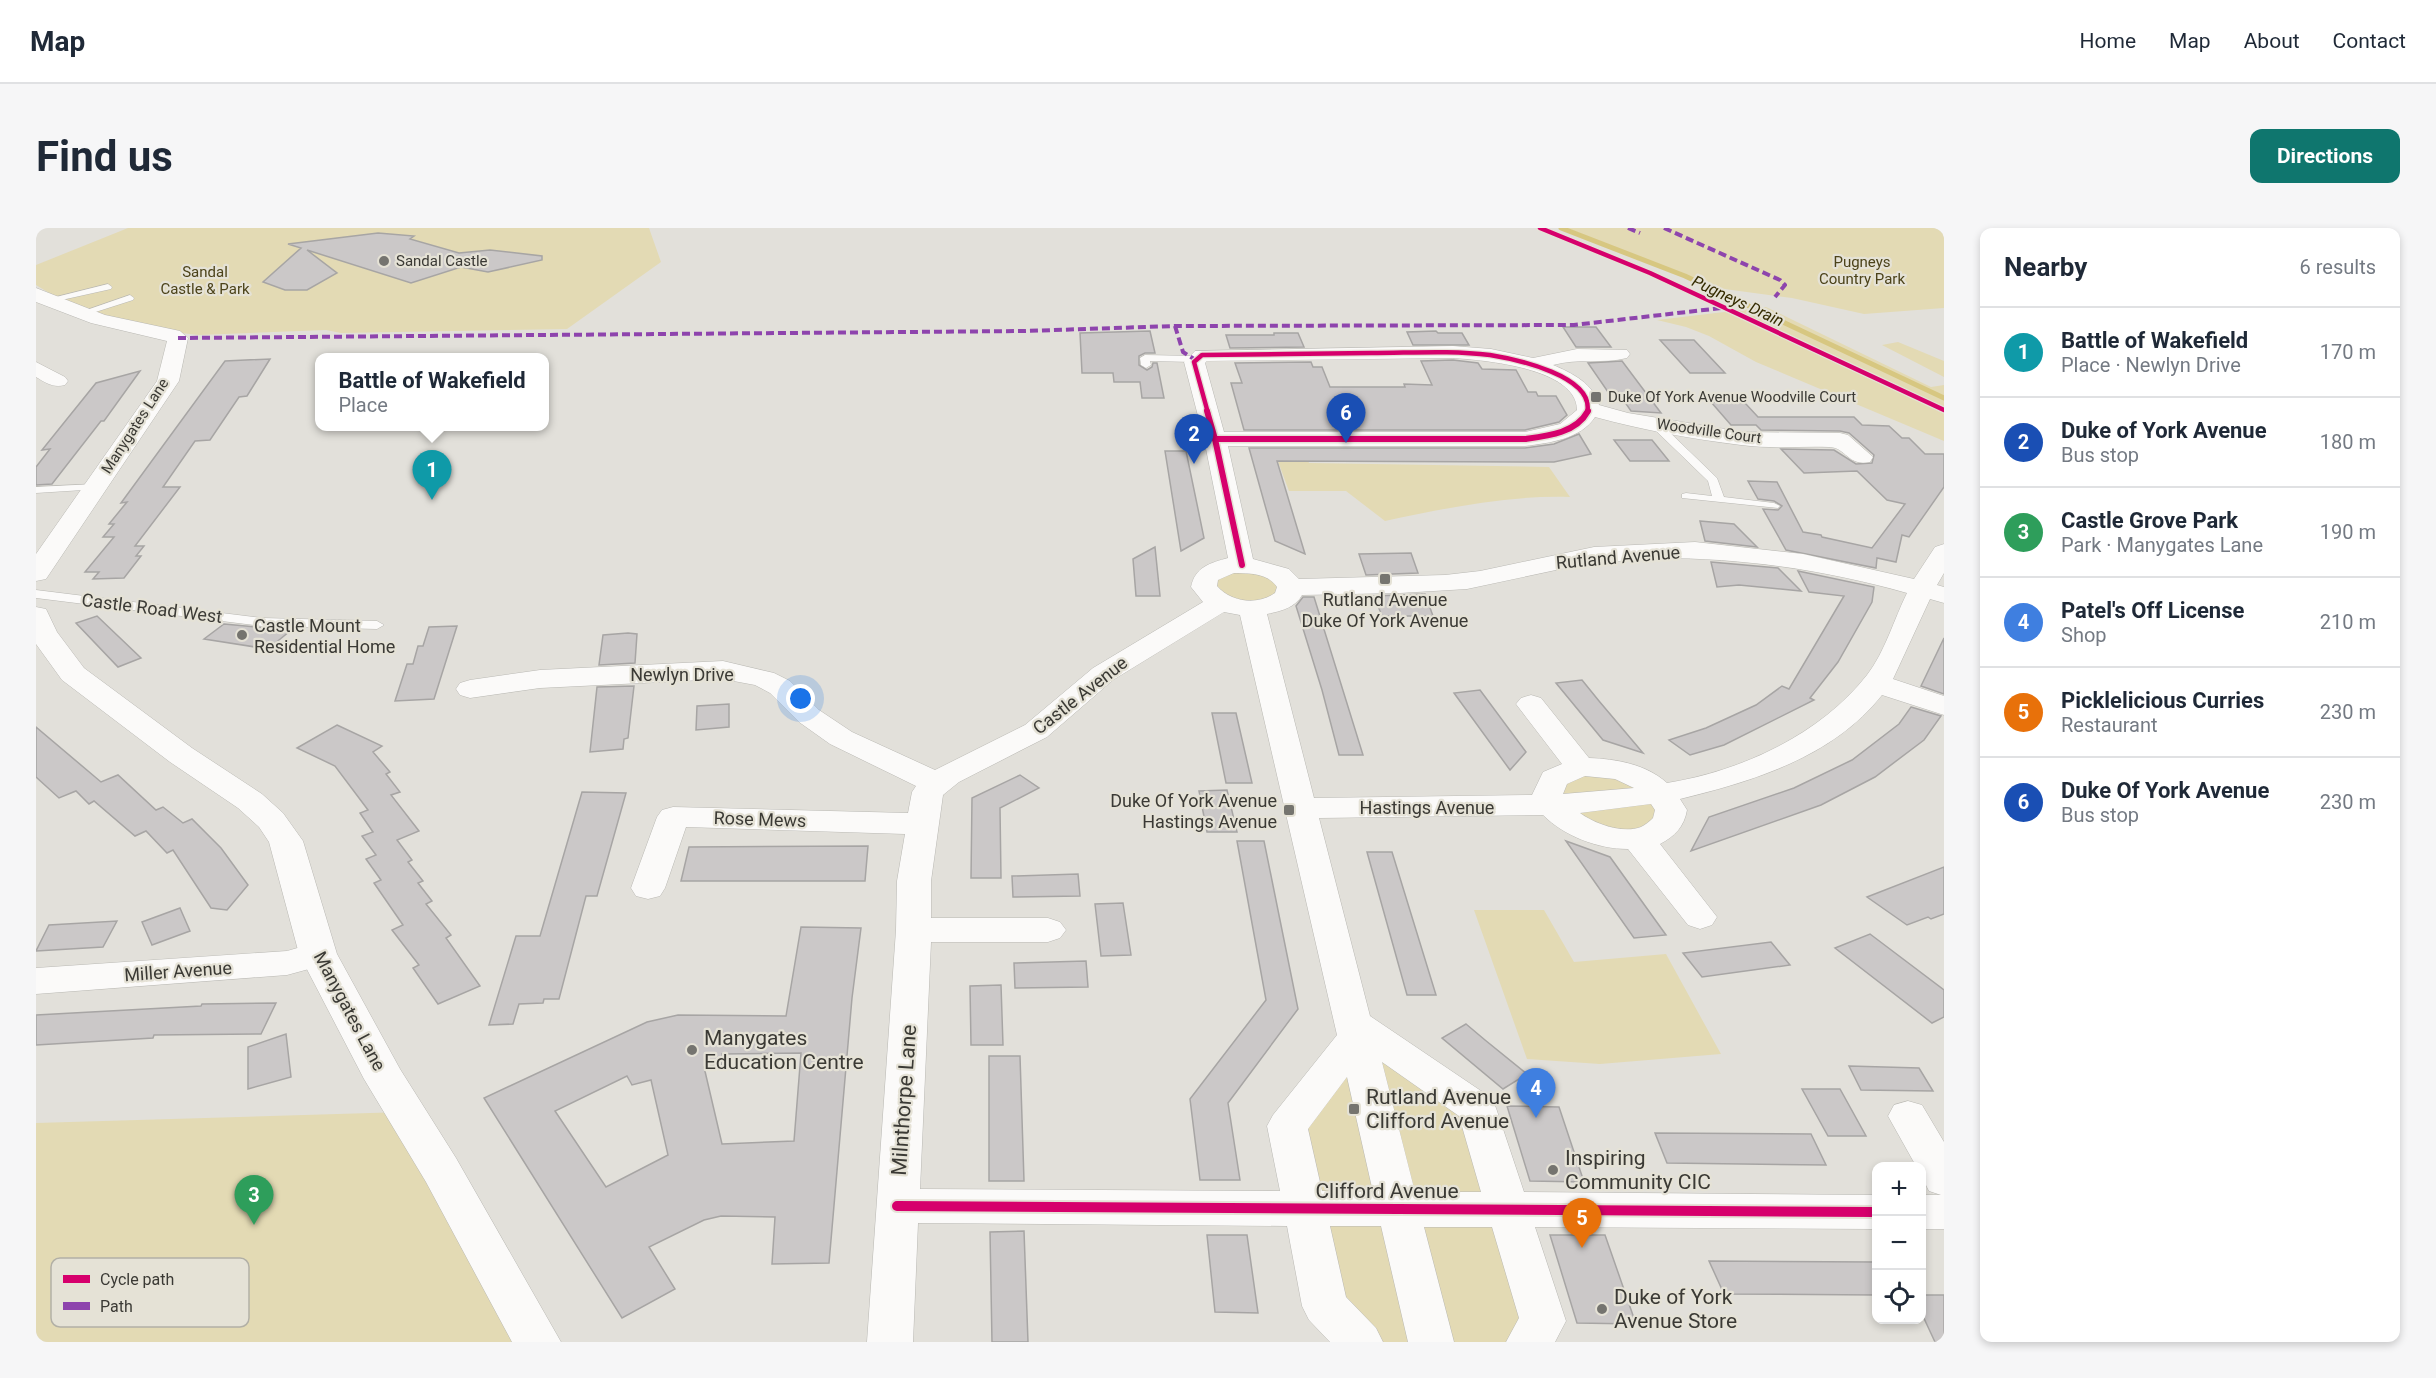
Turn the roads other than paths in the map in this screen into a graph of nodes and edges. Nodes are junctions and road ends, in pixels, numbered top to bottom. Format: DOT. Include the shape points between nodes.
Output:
graph roads {
  1 [pos="108,287"];
  2 [pos="42,297"];
  3 [pos="130,298"];
  4 [pos="84,313"];
  5 [pos="1620,354"];
  6 [pos="1194,360"];
  7 [pos="1146,365"];
  8 [pos="1534,365"];
  9 [pos="1588,409"];
  10 [pos="1655,424"];
  11 [pos="1215,439"];
  12 [pos="1862,457"];
  13 [pos="95,487"];
  14 [pos="36,490"];
  15 [pos="1686,496"];
  16 [pos="1719,500"];
  17 [pos="1774,506"];
  18 [pos="1944,552"];
  19 [pos="1242,565"];
  20 [pos="36,573"];
  21 [pos="1290,587"];
  22 [pos="1933,592"];
  23 [pos="36,594"];
  24 [pos="1237,605"];
  25 [pos="36,615"];
  26 [pos="377,625"];
  27 [pos="1875,683"];
  28 [pos="470,688"];
  29 [pos="1531,704"];
  30 [pos="1944,705"];
  31 [pos="1580,767"];
  32 [pos="936,783"];
  33 [pos="1662,793"];
  34 [pos="1551,806"];
  35 [pos="1302,808"];
  36 [pos="923,824"];
  37 [pos="1637,838"];
  38 [pos="648,888"];
  39 [pos="1700,917"];
  40 [pos="914,930"];
  41 [pos="1047,930"];
  42 [pos="318,954"];
  43 [pos="36,981"];
  44 [pos="1356,1030"];
  45 [pos="1908,1116"];
  46 [pos="1944,1179"];
  47 [pos="897,1206"];
  48 [pos="1305,1208"];
  49 [pos="1399,1209"];
  50 [pos="1508,1209"];
  51 [pos="1872,1212"];
  52 [pos="1926,1212"];
  53 [pos="1944,1212"];
  54 [pos="537,1342"];
  55 [pos="890,1342"];
  56 [pos="1360,1342"];
  57 [pos="1431,1342"];
  58 [pos="1529,1342"];
  1 -- 2 [label="lane"];
  2 -- 4 [label="street, Manygates Lane"];
  3 -- 4 [label="lane"];
  4 -- 13 [label="street, Manygates Lane" via="178,338 168,381"];
  5 -- 8 [label="street" via="1570,353"];
  6 -- 7 [label="lane" via="1145,358"];
  6 -- 8 [label="street" via="1210,353 1335,357 1473,353"];
  6 -- 11 [label="street"];
  8 -- 9 [label="street" via="1576,386 1585,396"];
  9 -- 10 [label="street, Woodville Court"];
  9 -- 11 [label="street" via="1574,426 1525,439"];
  10 -- 12 [label="street, Woodville Court" via="1743,439 1840,440"];
  10 -- 16 [label="lane" via="1713,480"];
  11 -- 19 [label="street"];
  13 -- 14 [label="lane"];
  13 -- 20 [label="street, Manygates Lane"];
  15 -- 16 [label="lane"];
  16 -- 17 [label="lane"];
  18 -- 22 [label="street, Hastings Avenue"];
  19 -- 21 [label="street" via="1276,573"];
  19 -- 24 [label="street" via="1222,567 1206,577 1204,587"];
  21 -- 22 [label="street, Rutland Avenue" via="1450,582 1574,557 1660,550 1819,564"];
  21 -- 24 [label="street, Castle Avenue" via="1288,596 1280,602"];
  22 -- 27 [label="street, Hastings Avenue"];
  23 -- 26 [label="lane, Castle Road West" via="262,622"];
  24 -- 32 [label="street, Castle Avenue" via="1103,674 1035,731"];
  24 -- 35 [label="street"];
  25 -- 42 [label="street, Manygates Lane" via="42,633 74,674 271,820 286,841"];
  27 -- 30 [label="street"];
  27 -- 33 [label="street, Hastings Avenue" via="1846,716 1785,755 1710,784"];
  28 -- 32 [label="street, Newlyn Drive" via="504,670 540,679 723,670 764,679 780,687 809,716 841,738"];
  29 -- 31 [label="street"];
  31 -- 33 [label="street" via="1625,771"];
  31 -- 34 [label="street" via="1551,779 1547,790"];
  32 -- 36 [label="street, Milnthorpe Lane" via="928,792"];
  33 -- 34 [label="street, Hastings Avenue"];
  33 -- 37 [label="street" via="1671,810 1668,823 1656,834"];
  34 -- 35 [label="street, Hastings Avenue"];
  34 -- 37 [label="street" via="1567,821 1588,832"];
  35 -- 44 [label="street"];
  36 -- 38 [label="street, Rose Mews" via="673,817"];
  36 -- 40 [label="street, Milnthorpe Lane" via="914,881"];
  37 -- 39 [label="street"];
  40 -- 41 [label="street"];
  40 -- 47 [label="street, Milnthorpe Lane"];
  42 -- 43 [label="street, Miller Avenue" via="288,963"];
  42 -- 54 [label="street, Manygates Lane"];
  44 -- 48 [label="street" via="1287,1126"];
  44 -- 49 [label="street"];
  44 -- 50 [label="street" via="1476,1108"];
  45 -- 46 [label="street"];
  47 -- 48 [label="street, Clifford Avenue"];
  47 -- 55 [label="street, Milnthorpe Lane"];
  48 -- 49 [label="street, Clifford Avenue"];
  48 -- 56 [label="street" via="1326,1306"];
  49 -- 50 [label="street, Clifford Avenue"];
  49 -- 57 [label="street"];
  50 -- 51 [label="street, Clifford Avenue"];
  50 -- 58 [label="street" via="1543,1321"];
  52 -- 53 [label="street"];
}
